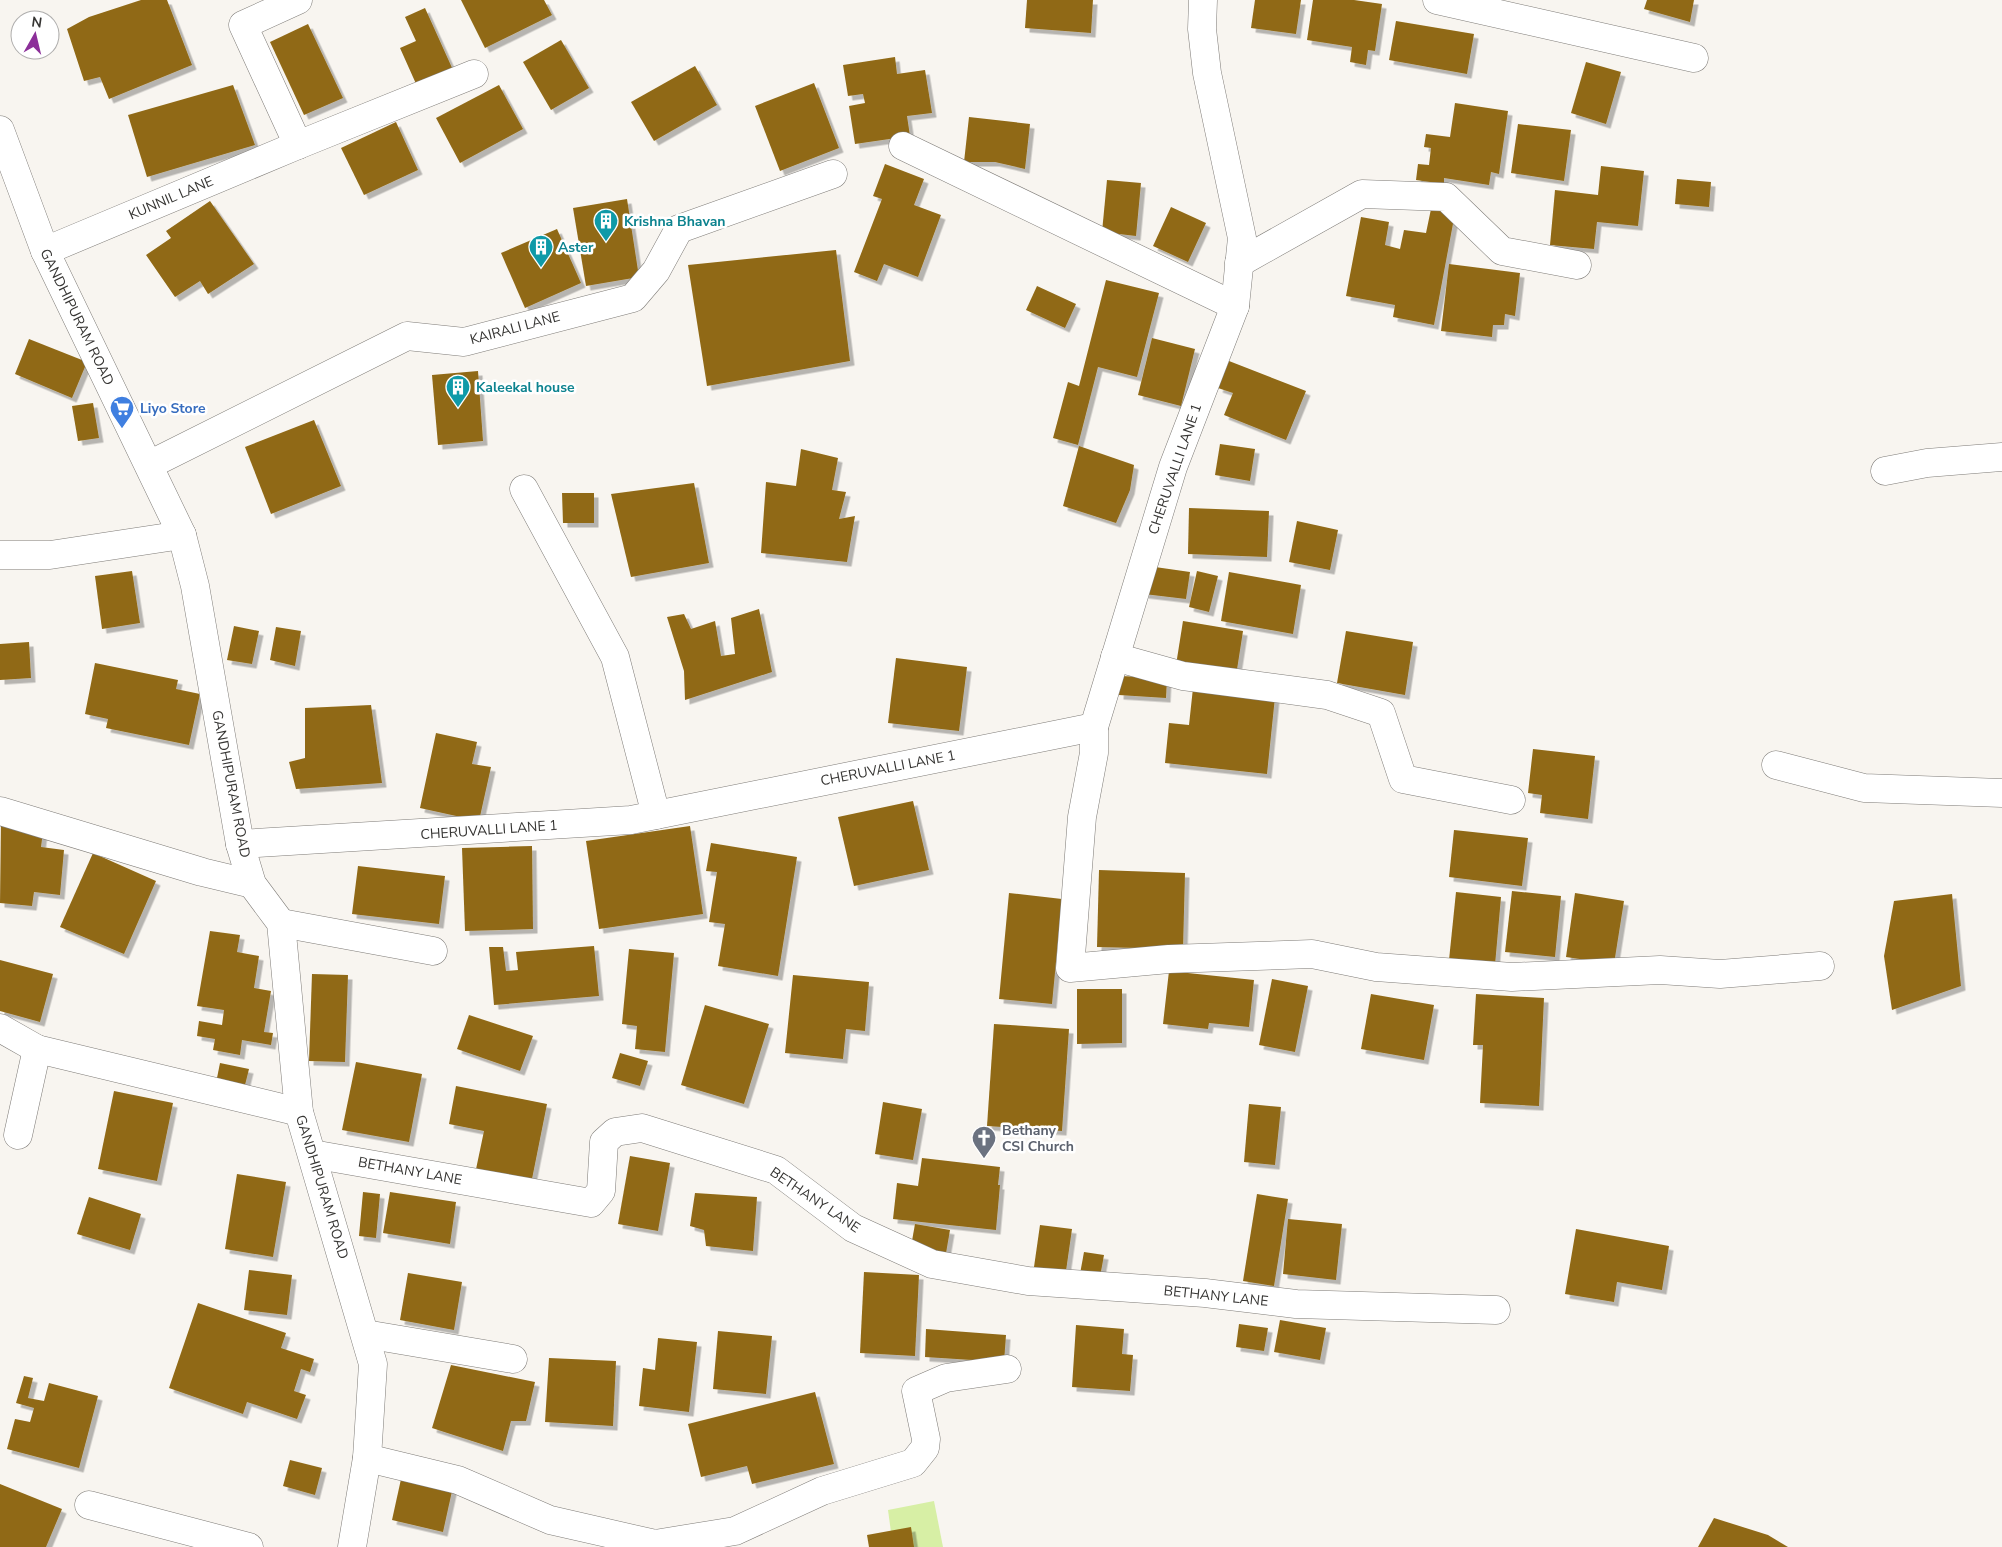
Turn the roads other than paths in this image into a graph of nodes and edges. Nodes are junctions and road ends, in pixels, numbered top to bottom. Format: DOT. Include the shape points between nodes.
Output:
graph roads {
  1 [pos="298,0"];
  2 [pos="1203,0"];
  3 [pos="1437,0"];
  4 [pos="1694,58"];
  5 [pos="474,74"];
  6 [pos="0,130"];
  7 [pos="298,145"];
  8 [pos="903,146"];
  9 [pos="832,174"];
  10 [pos="45,252"];
  11 [pos="1240,263"];
  12 [pos="1577,265"];
  13 [pos="1235,306"];
  14 [pos="2002,457"];
  15 [pos="149,465"];
  16 [pos="1885,471"];
  17 [pos="524,489"];
  18 [pos="182,535"];
  19 [pos="0,556"];
  20 [pos="1115,657"];
  21 [pos="1094,727"];
  22 [pos="1776,764"];
  23 [pos="2002,793"];
  24 [pos="1511,800"];
  25 [pos="0,811"];
  26 [pos="656,815"];
  27 [pos="240,844"];
  28 [pos="252,884"];
  29 [pos="281,924"];
  30 [pos="433,951"];
  31 [pos="1820,966"];
  32 [pos="0,1028"];
  33 [pos="37,1049"];
  34 [pos="299,1112"];
  35 [pos="18,1135"];
  36 [pos="312,1154"];
  37 [pos="1496,1310"];
  38 [pos="365,1334"];
  39 [pos="513,1359"];
  40 [pos="1007,1369"];
  41 [pos="367,1458"];
  42 [pos="89,1505"];
  43 [pos="249,1547"];
  44 [pos="352,1547"];
  1 -- 7 [label="street" via="243,25"];
  2 -- 11 [label="street, CHERUVALLI LANE 1" via="1202,28 1207,73 1242,238"];
  3 -- 4 [label="street"];
  5 -- 7 [label="street, KUNNIL LANE"];
  6 -- 10 [label="street, GANDHIPURAM ROAD"];
  7 -- 10 [label="street, KUNNIL LANE"];
  8 -- 13 [label="street"];
  9 -- 15 [label="street, KAIRALI LANE" via="679,229 656,271 633,298 464,342 407,336"];
  10 -- 15 [label="street, GANDHIPURAM ROAD"];
  11 -- 12 [label="street" via="1362,194 1446,197 1502,251"];
  11 -- 13 [label="street, CHERUVALLI LANE 1"];
  13 -- 20 [label="street, CHERUVALLI LANE 1" via="1173,467"];
  14 -- 16 [label="street" via="1927,463"];
  15 -- 18 [label="street, GANDHIPURAM ROAD"];
  17 -- 26 [label="street" via="615,657"];
  18 -- 19 [label="street" via="50,556"];
  18 -- 27 [label="street, GANDHIPURAM ROAD" via="195,586"];
  20 -- 21 [label="street, CHERUVALLI LANE 1"];
  20 -- 24 [label="street" via="1183,676 1327,695 1381,712 1403,779"];
  21 -- 26 [label="street, CHERUVALLI LANE 1"];
  21 -- 31 [label="street" via="1094,753 1082,818 1070,968 1169,959 1312,954 1376,967 1512,977 1660,970 1720,974"];
  22 -- 23 [label="street" via="1864,788"];
  25 -- 28 [label="street"];
  26 -- 27 [label="street, CHERUVALLI LANE 1" via="631,820"];
  27 -- 28 [label="street, GANDHIPURAM ROAD"];
  28 -- 29 [label="street, GANDHIPURAM ROAD"];
  29 -- 30 [label="street"];
  29 -- 34 [label="street, GANDHIPURAM ROAD"];
  32 -- 33 [label="street"];
  33 -- 34 [label="street"];
  33 -- 35 [label="street"];
  34 -- 36 [label="street, GANDHIPURAM ROAD"];
  36 -- 37 [label="street, BETHANY LANE" via="591,1203 601,1191 604,1142 616,1132 642,1128 776,1170 854,1228 932,1264 1028,1281 1205,1293 1296,1304"];
  36 -- 38 [label="street, GANDHIPURAM ROAD"];
  38 -- 39 [label="street"];
  38 -- 41 [label="street, GANDHIPURAM ROAD" via="373,1364"];
  40 -- 41 [label="street" via="946,1378 916,1391 926,1438 925,1448 913,1463 822,1492 735,1532 655,1544 550,1520 458,1480"];
  41 -- 44 [label="street, GANDHIPURAM ROAD"];
  42 -- 43 [label="street"];
}
